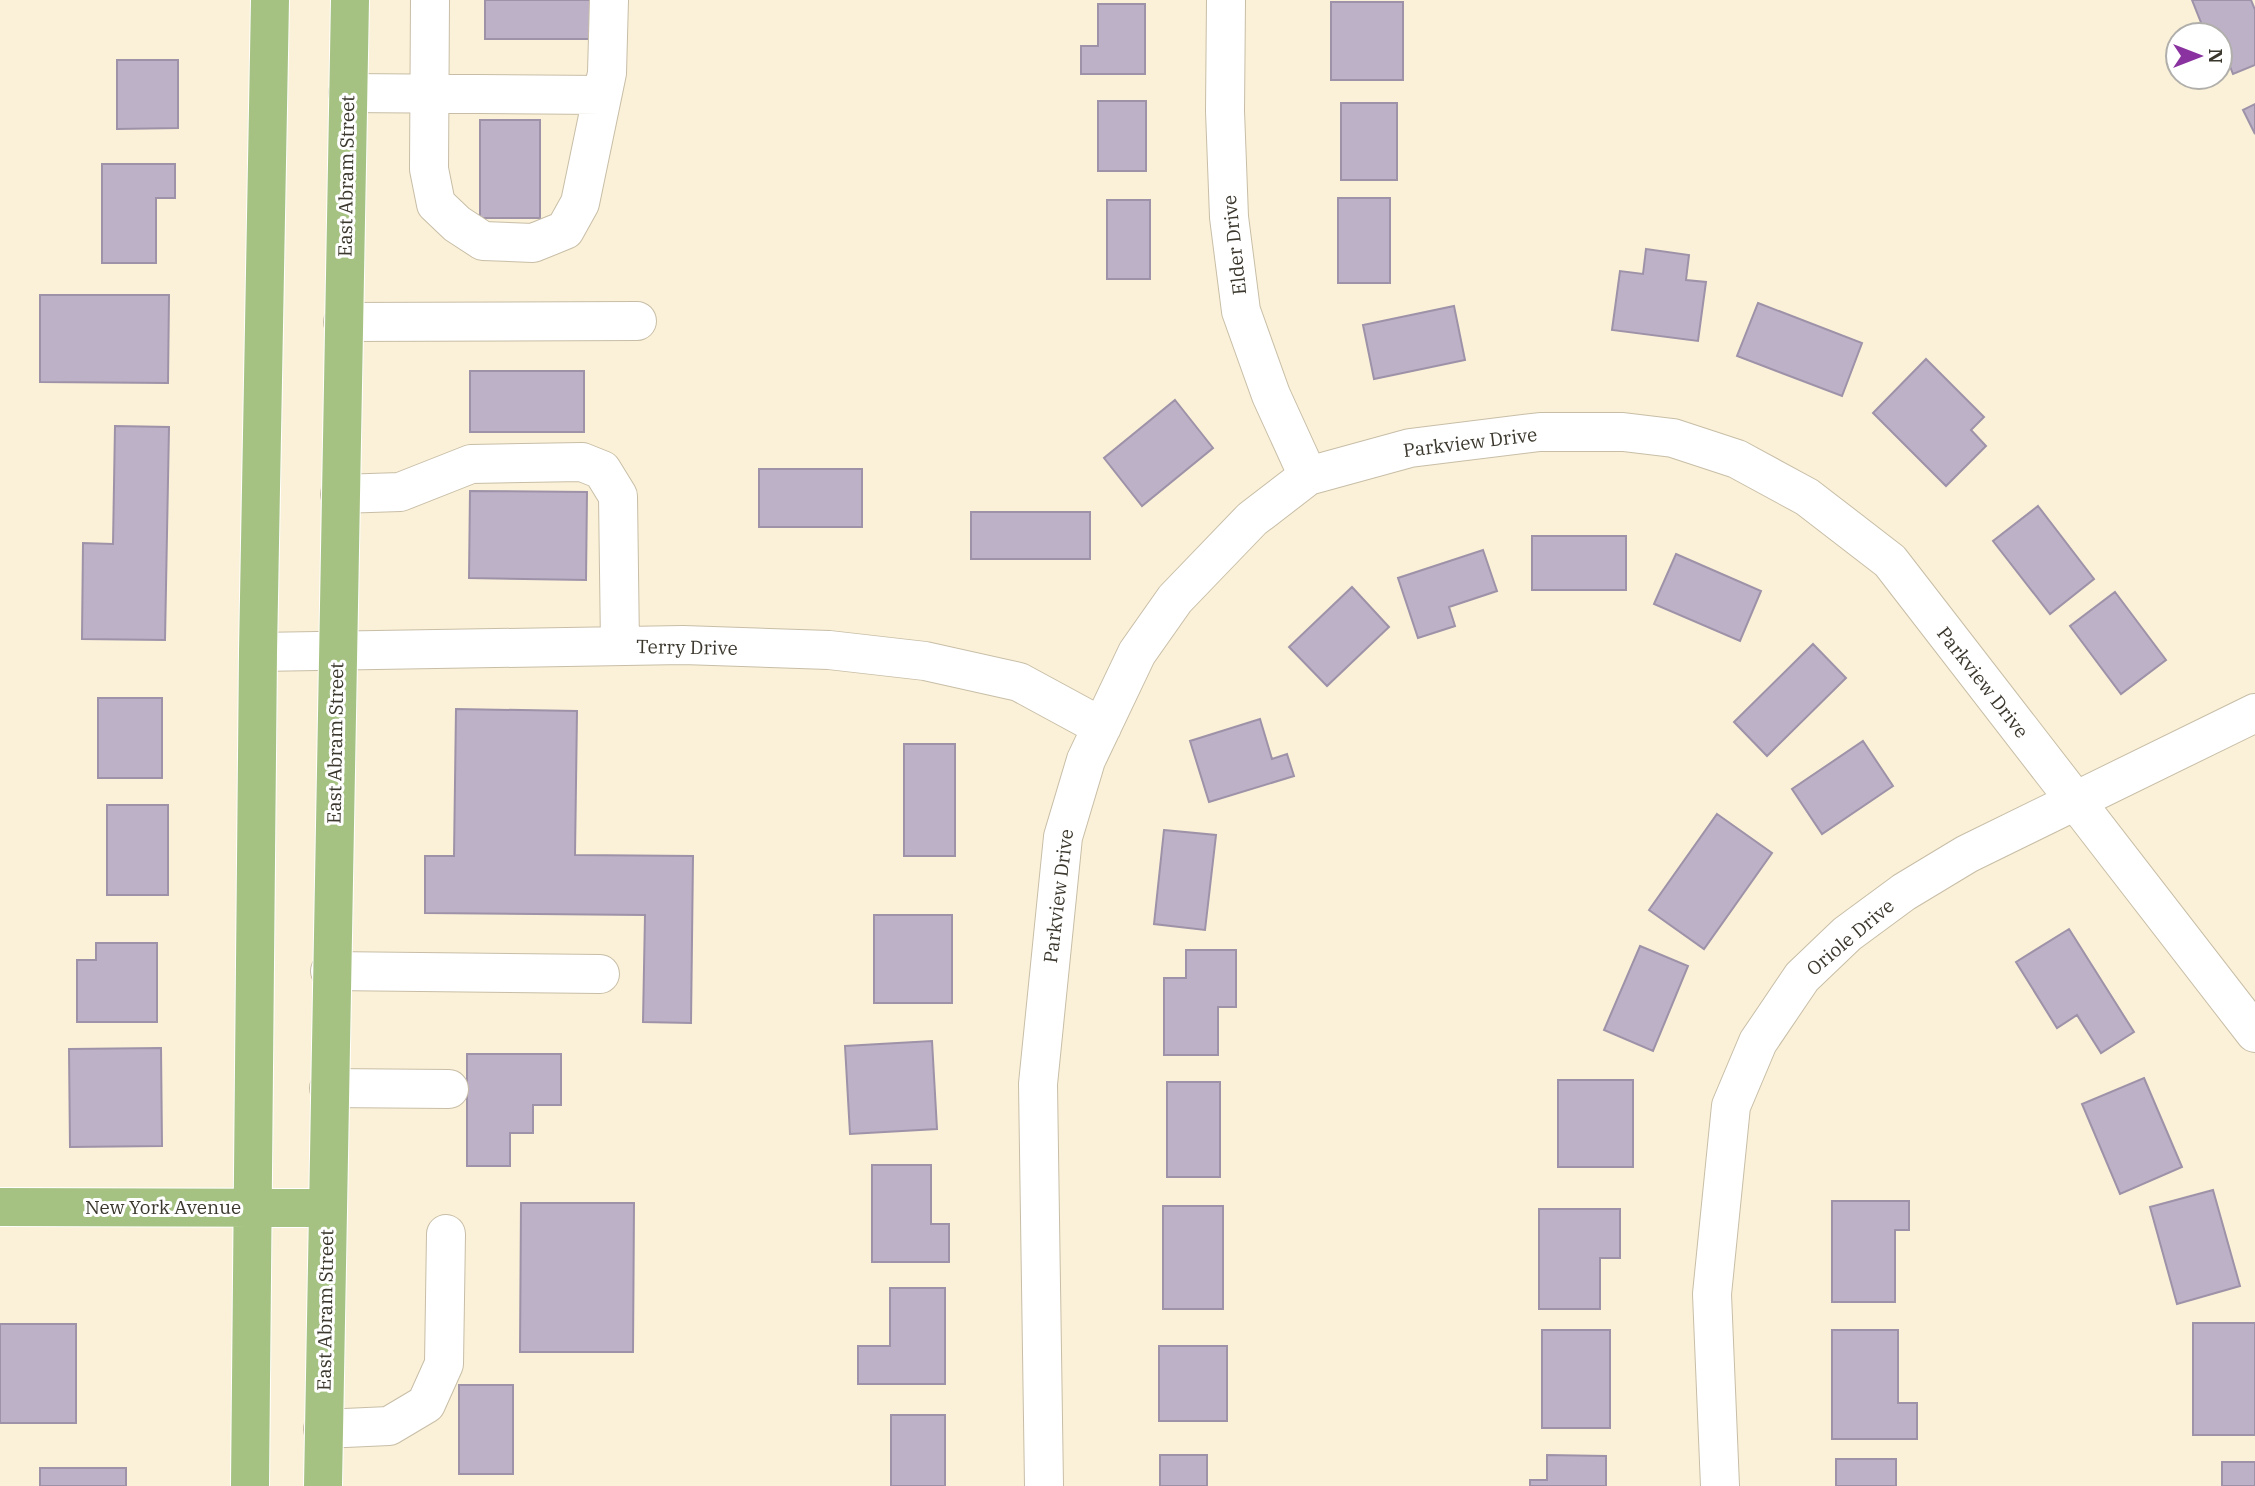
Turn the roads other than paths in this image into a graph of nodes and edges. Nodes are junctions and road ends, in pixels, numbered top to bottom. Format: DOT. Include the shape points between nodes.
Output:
graph roads {
  1 [pos="270,0"];
  2 [pos="349,0"];
  3 [pos="430,0"];
  4 [pos="609,0"];
  5 [pos="1226,0"];
  6 [pos="429,92"];
  7 [pos="348,93"];
  8 [pos="603,95"];
  9 [pos="637,321"];
  10 [pos="343,322"];
  11 [pos="1308,476"];
  12 [pos="340,494"];
  13 [pos="620,646"];
  14 [pos="337,650"];
  15 [pos="258,652"];
  16 [pos="2255,713"];
  17 [pos="1102,727"];
  18 [pos="2076,802"];
  19 [pos="330,971"];
  20 [pos="600,974"];
  21 [pos="2255,1033"];
  22 [pos="329,1088"];
  23 [pos="449,1089"];
  24 [pos="0,1207"];
  25 [pos="253,1208"];
  26 [pos="326,1208"];
  27 [pos="446,1234"];
  28 [pos="323,1429"];
  29 [pos="250,1486"];
  30 [pos="323,1486"];
  31 [pos="1044,1486"];
  32 [pos="1720,1486"];
  1 -- 15 [label="main road"];
  2 -- 7 [label="main road, East Abram Street"];
  3 -- 6 [label="street"];
  4 -- 8 [label="street"];
  5 -- 11 [label="street, Elder Drive" via="1229,217 1241,311 1270,395"];
  6 -- 7 [label="street"];
  6 -- 8 [label="street"];
  6 -- 8 [label="street" via="429,169 436,204 483,241 533,243 565,230 580,203"];
  7 -- 10 [label="main road, East Abram Street"];
  9 -- 10 [label="street"];
  10 -- 12 [label="main road, East Abram Street"];
  11 -- 17 [label="street, Parkview Drive" via="1252,519 1175,599 1137,653"];
  11 -- 18 [label="street, Parkview Drive" via="1410,448 1540,432 1623,432 1673,438 1737,459 1807,497 1890,561"];
  12 -- 13 [label="street" via="400,492 471,464 582,462 603,470 618,496"];
  12 -- 14 [label="main road, East Abram Street"];
  13 -- 14 [label="street, Terry Drive"];
  13 -- 17 [label="street, Terry Drive" via="829,650 925,661 1019,682"];
  14 -- 15 [label="street, Terry Drive"];
  14 -- 19 [label="main road, East Abram Street"];
  15 -- 25 [label="main road"];
  16 -- 18 [label="street, Oriole Drive"];
  17 -- 31 [label="street, Parkview Drive" via="1086,760 1063,837 1038,1084"];
  18 -- 21 [label="street, Parkview Drive"];
  18 -- 32 [label="street, Oriole Drive" via="1967,854 1847,934 1802,977 1758,1042 1731,1106 1712,1294"];
  19 -- 20 [label="street"];
  19 -- 22 [label="main road, East Abram Street"];
  22 -- 23 [label="street"];
  22 -- 26 [label="main road, East Abram Street"];
  24 -- 25 [label="main road, New York Avenue"];
  25 -- 26 [label="main road, New York Avenue"];
  25 -- 29 [label="main road"];
  26 -- 28 [label="main road, East Abram Street"];
  27 -- 28 [label="street" via="444,1364 426,1404 388,1426"];
  28 -- 30 [label="main road, East Abram Street"];
}
